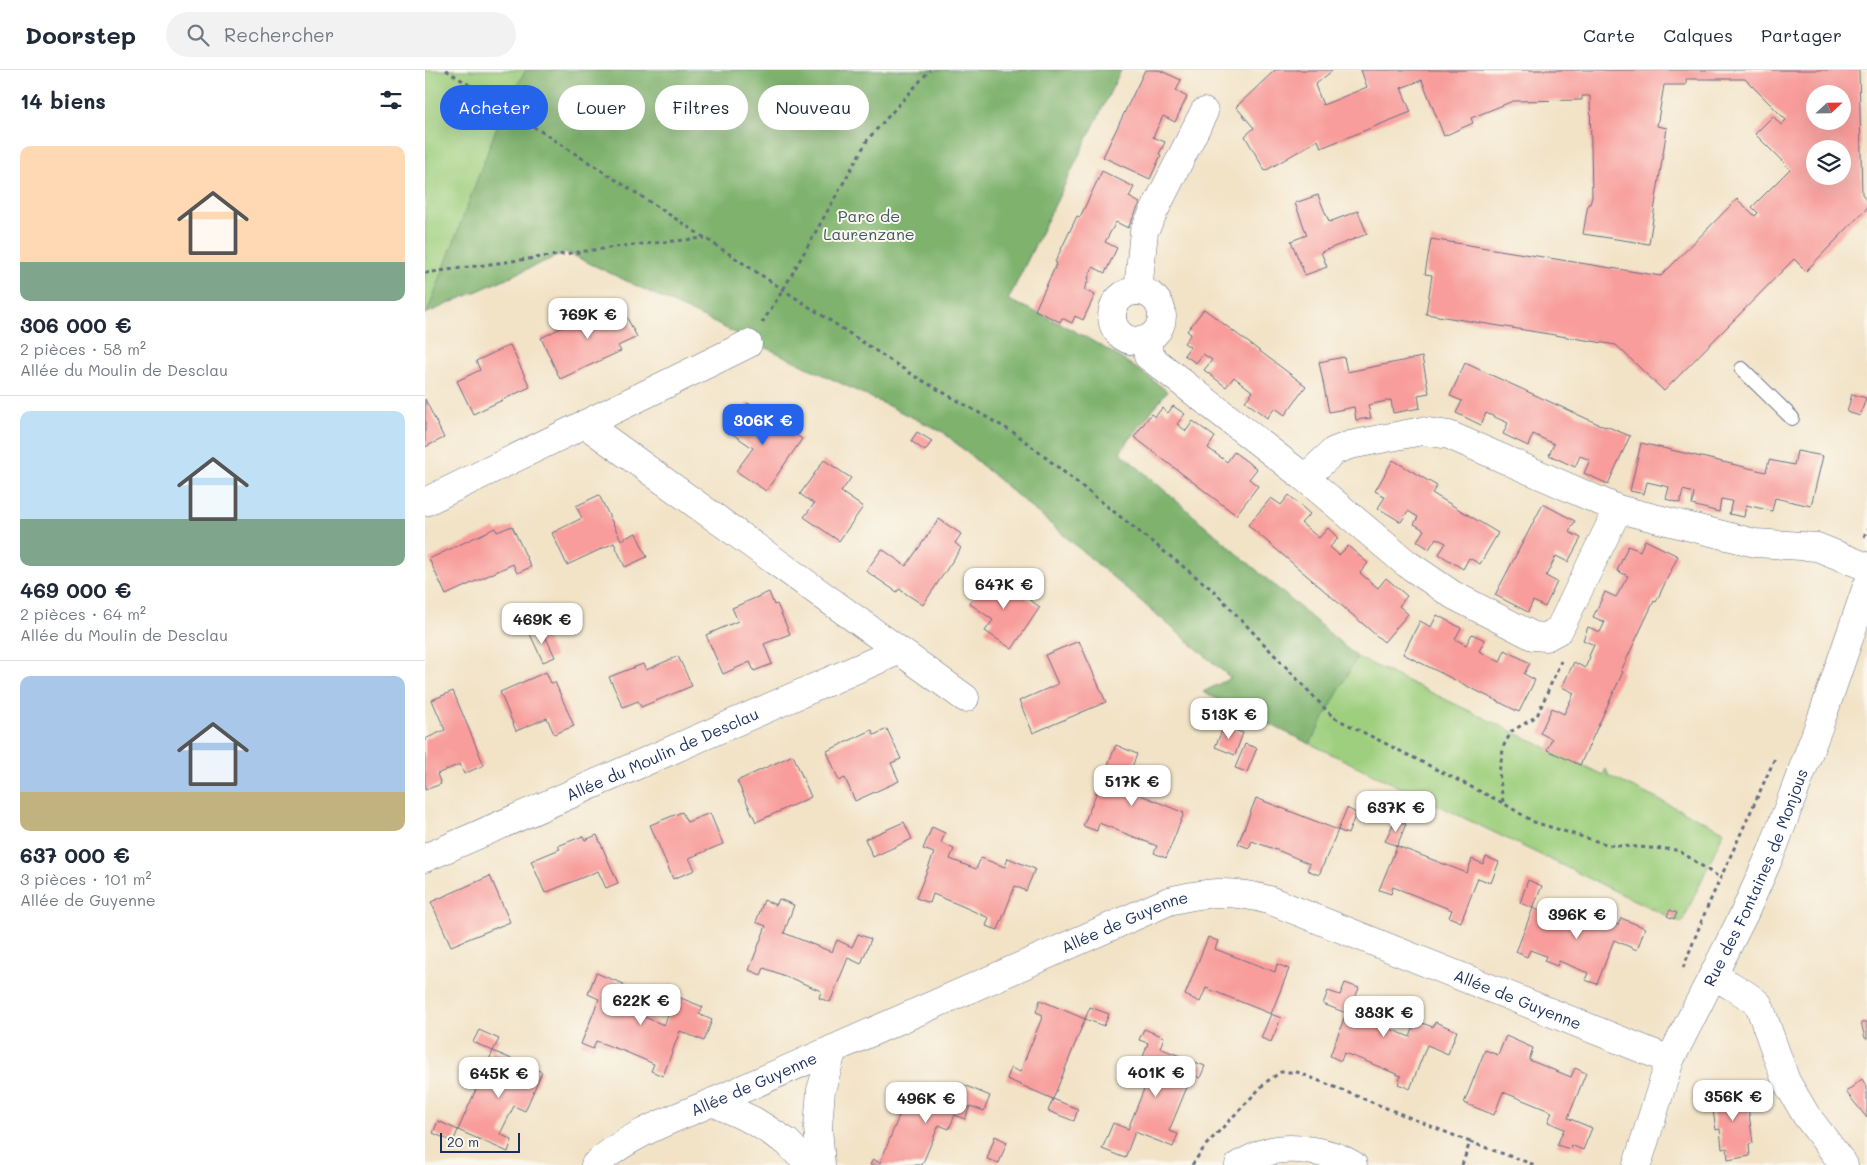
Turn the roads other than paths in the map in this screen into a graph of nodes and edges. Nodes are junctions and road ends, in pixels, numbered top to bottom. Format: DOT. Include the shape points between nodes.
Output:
graph roads {
  1 [pos="1204,112"];
  2 [pos="1138,291"];
  3 [pos="1148,339"];
  4 [pos="748,344"];
  5 [pos="1742,369"];
  6 [pos="1792,418"];
  7 [pos="585,424"];
  8 [pos="1305,478"];
  9 [pos="425,502"];
  10 [pos="1618,509"];
  11 [pos="1861,564"];
  12 [pos="1867,586"];
  13 [pos="898,651"];
  14 [pos="965,698"];
  15 [pos="425,858"];
  16 [pos="1714,975"];
  17 [pos="833,1049"];
  18 [pos="1670,1060"];
  19 [pos="713,1102"];
  20 [pos="595,1165"];
  21 [pos="809,1165"];
  22 [pos="821,1165"];
  23 [pos="1239,1165"];
  24 [pos="1353,1165"];
  25 [pos="1637,1165"];
  26 [pos="1844,1165"];
  1 -- 2 [label="street" via="1144,231"];
  2 -- 3 [label="street" via="1153,297 1162,311 1159,328"];
  2 -- 3 [label="street" via="1130,292 1117,301 1111,316 1113,325 1123,338"];
  3 -- 8 [label="street" via="1148,356"];
  4 -- 7 [label="street"];
  5 -- 6 [label="lane"];
  7 -- 9 [label="street"];
  7 -- 13 [label="street"];
  8 -- 10 [label="street" via="1334,451 1422,431 1449,435"];
  8 -- 10 [label="street" via="1406,563 1453,595 1533,636 1546,638 1559,630"];
  10 -- 11 [label="street" via="1755,543 1817,547"];
  12 -- 16 [label="street, Rue des Fontaines de Monjous" via="1772,852"];
  13 -- 14 [label="street"];
  13 -- 15 [label="street, Allée du Moulin de Desclau"];
  16 -- 18 [label="street, Rue des Fontaines de Monjous"];
  16 -- 26 [label="street" via="1759,1005 1786,1081 1806,1115"];
  17 -- 18 [label="street, Allée de Guyenne" via="1169,901 1229,892 1269,900"];
  17 -- 19 [label="street, Allée de Guyenne"];
  17 -- 22 [label="street" via="821,1090 818,1127"];
  18 -- 25 [label="street, Rue des Fontaines de Monjous"];
  19 -- 20 [label="street, Allée de Guyenne" via="646,1130 621,1144"];
  19 -- 21 [label="street" via="787,1142"];
  23 -- 24 [label="street" via="1266,1152 1290,1149 1329,1154"];
}
